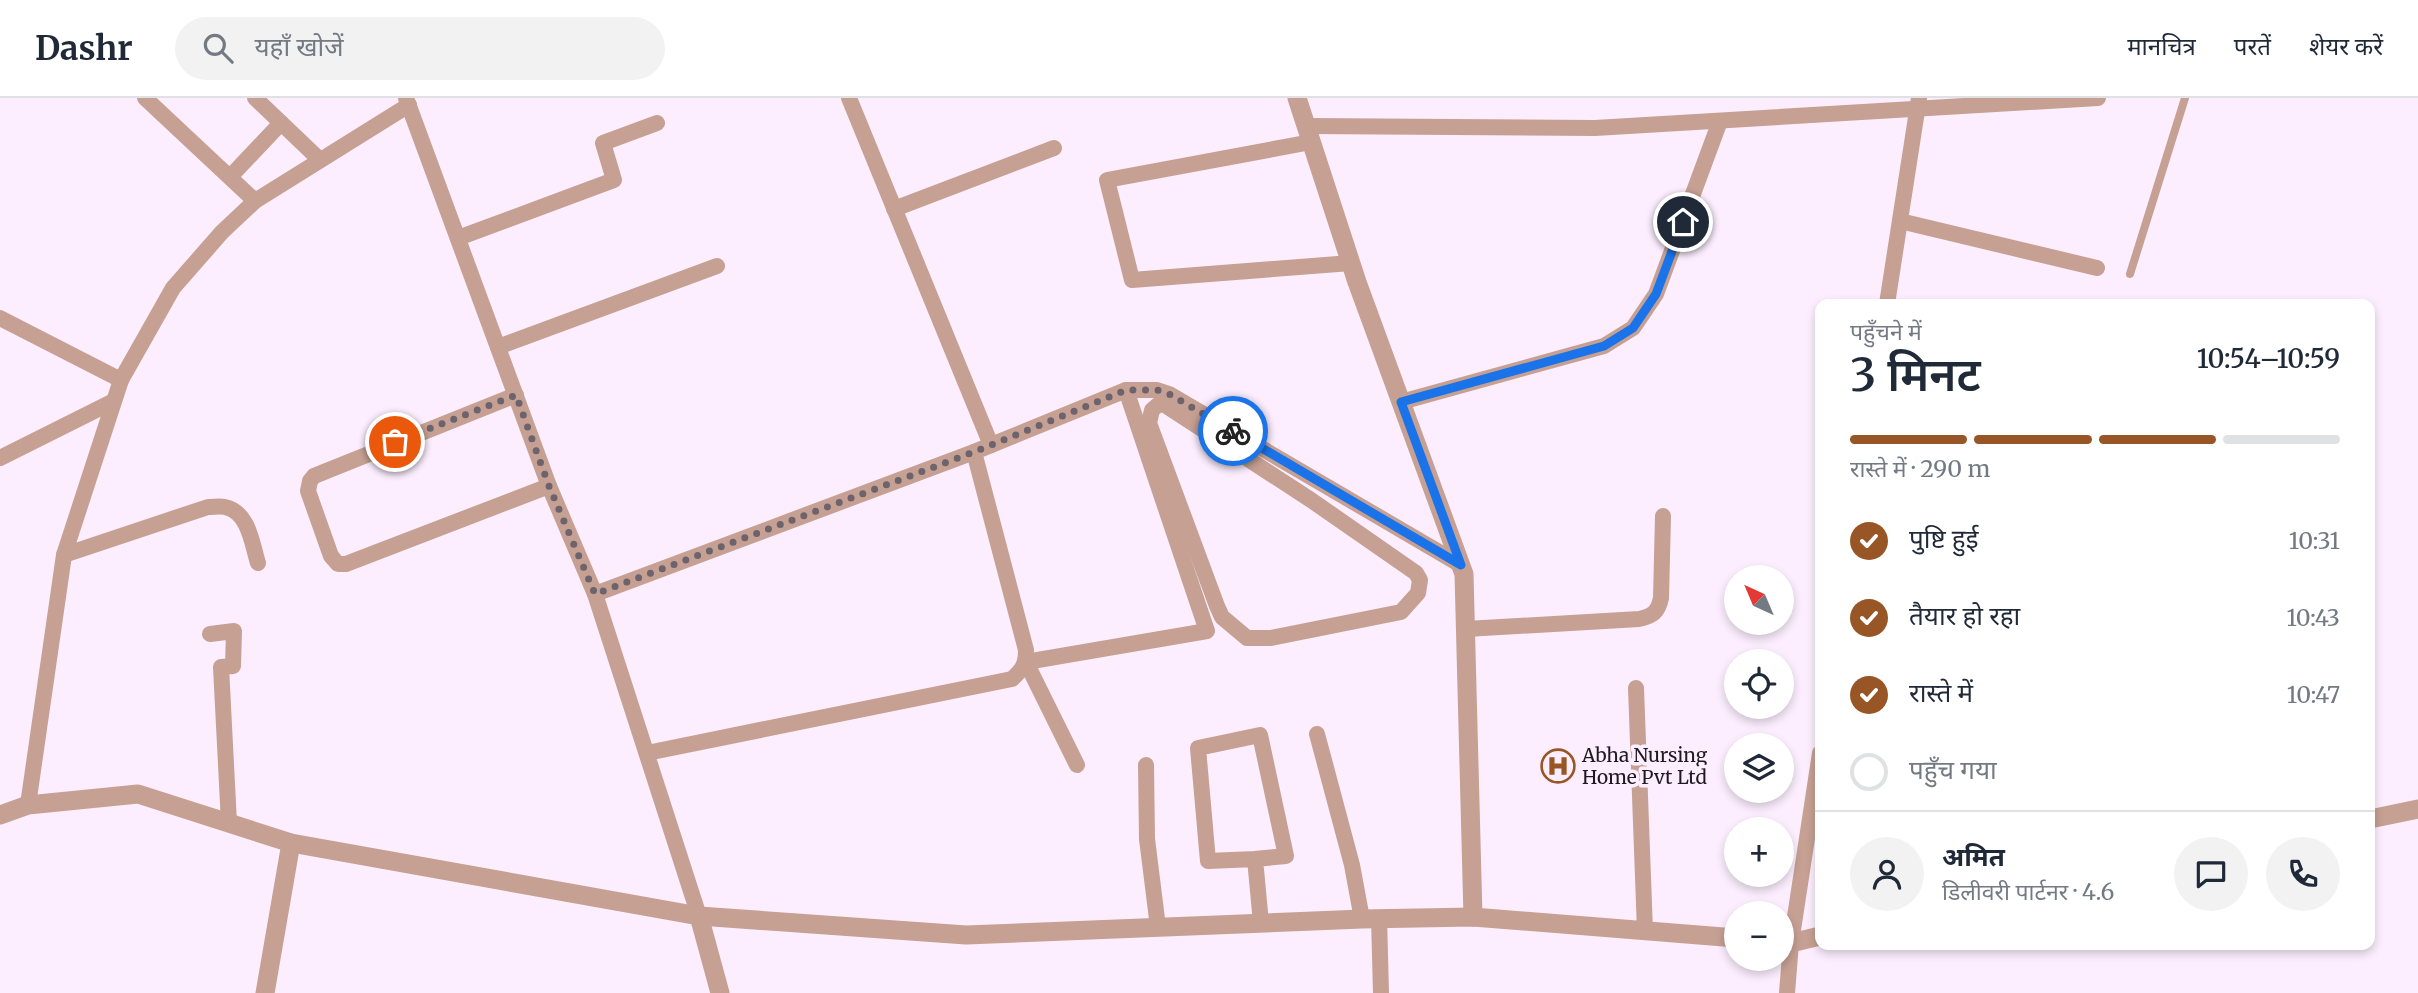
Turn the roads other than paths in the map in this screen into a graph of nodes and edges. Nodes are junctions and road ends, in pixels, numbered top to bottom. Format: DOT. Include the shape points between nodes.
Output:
graph roads {
  1 [pos="145,98"];
  2 [pos="255,98"];
  3 [pos="849,98"];
  4 [pos="1297,98"];
  5 [pos="2098,98"];
  6 [pos="2185,98"];
  7 [pos="408,100"];
  8 [pos="1918,104"];
  9 [pos="1720,121"];
  10 [pos="281,123"];
  11 [pos="657,123"];
  12 [pos="1309,134"];
  13 [pos="1054,148"];
  14 [pos="320,160"];
  15 [pos="230,177"];
  16 [pos="254,201"];
  17 [pos="894,209"];
  18 [pos="1900,221"];
  19 [pos="458,238"];
  20 [pos="1351,263"];
  21 [pos="717,266"];
  22 [pos="2097,268"];
  23 [pos="2130,274"];
  24 [pos="1888,299"];
  25 [pos="0,318"];
  26 [pos="498,347"];
  27 [pos="121,380"];
  28 [pos="1126,390"];
  29 [pos="516,395"];
  30 [pos="112,402"];
  31 [pos="1401,402"];
  32 [pos="991,445"];
  33 [pos="974,452"];
  34 [pos="0,458"];
  35 [pos="1300,471"];
  36 [pos="549,486"];
  37 [pos="1288,486"];
  38 [pos="1663,516"];
  39 [pos="64,555"];
  40 [pos="258,563"];
  41 [pos="1461,565"];
  42 [pos="595,594"];
  43 [pos="1466,629"];
  44 [pos="210,634"];
  45 [pos="1026,662"];
  46 [pos="1636,688"];
  47 [pos="1317,734"];
  48 [pos="646,752"];
  49 [pos="1077,765"];
  50 [pos="1146,765"];
  51 [pos="1815,785"];
  52 [pos="28,805"];
  53 [pos="2418,809"];
  54 [pos="0,815"];
  55 [pos="2375,818"];
  56 [pos="229,823"];
  57 [pos="291,843"];
  58 [pos="1255,859"];
  59 [pos="1794,901"];
  60 [pos="699,916"];
  61 [pos="1473,917"];
  62 [pos="1370,919"];
  63 [pos="1261,923"];
  64 [pos="1158,927"];
  65 [pos="1645,931"];
  66 [pos="1724,937"];
  67 [pos="1815,937"];
  68 [pos="1794,941"];
  69 [pos="1787,971"];
  70 [pos="265,993"];
  71 [pos="720,993"];
  72 [pos="1381,993"];
  73 [pos="1787,993"];
  1 -- 15 [label="street"];
  2 -- 10 [label="street"];
  3 -- 17 [label="street"];
  4 -- 12 [label="street"];
  5 -- 8 [label="street"];
  6 -- 23 [label="lane"];
  7 -- 14 [label="street"];
  7 -- 19 [label="street"];
  8 -- 9 [label="street"];
  8 -- 18 [label="street"];
  9 -- 12 [label="street"];
  9 -- 31 [label="street" via="1656,294 1633,328 1604,346"];
  10 -- 14 [label="street"];
  10 -- 15 [label="street"];
  11 -- 19 [label="street" via="603,143 614,180"];
  12 -- 20 [label="street"];
  12 -- 20 [label="street" via="1107,180 1132,280"];
  13 -- 17 [label="street"];
  14 -- 16 [label="street"];
  15 -- 16 [label="street"];
  16 -- 27 [label="street" via="173,288"];
  17 -- 32 [label="street"];
  18 -- 22 [label="street"];
  18 -- 24 [label="street"];
  19 -- 26 [label="street"];
  20 -- 31 [label="street"];
  21 -- 26 [label="street"];
  25 -- 27 [label="street"];
  26 -- 29 [label="street"];
  27 -- 30 [label="street"];
  28 -- 32 [label="street"];
  28 -- 35 [label="street" via="1169,394"];
  28 -- 45 [label="street" via="1207,631"];
  29 -- 36 [label="street"];
  29 -- 36 [label="street" via="314,476 308,491 331,556 346,565"];
  30 -- 34 [label="street"];
  30 -- 39 [label="street"];
  31 -- 41 [label="street"];
  32 -- 33 [label="street"];
  33 -- 42 [label="street"];
  33 -- 45 [label="street"];
  35 -- 37 [label="street"];
  35 -- 41 [label="street"];
  36 -- 42 [label="street"];
  37 -- 37 [label="street" via="1416,573 1418,593 1401,611 1270,638 1247,638 1232,626 1222,617 1149,423 1152,410 1165,405"];
  38 -- 43 [label="street" via="1661,598 1659,609 1651,616"];
  39 -- 40 [label="street" via="208,507 226,507 237,512 247,527"];
  39 -- 52 [label="street"];
  41 -- 43 [label="street"];
  42 -- 48 [label="street"];
  43 -- 61 [label="street"];
  44 -- 56 [label="street" via="234,631 233,666 221,667"];
  45 -- 48 [label="street" via="1012,679"];
  45 -- 49 [label="street"];
  46 -- 65 [label="street"];
  47 -- 62 [label="street"];
  48 -- 60 [label="street"];
  50 -- 64 [label="street" via="1147,839"];
  51 -- 59 [label="street"];
  52 -- 54 [label="street"];
  52 -- 56 [label="street" via="138,794"];
  53 -- 55 [label="street"];
  56 -- 57 [label="street"];
  57 -- 60 [label="street"];
  57 -- 70 [label="street"];
  58 -- 58 [label="street" via="1286,856 1259,735 1198,748 1209,861"];
  58 -- 63 [label="street"];
  60 -- 64 [label="street" via="966,935"];
  60 -- 71 [label="street"];
  61 -- 62 [label="street"];
  61 -- 65 [label="street"];
  62 -- 63 [label="street"];
  62 -- 72 [label="street"];
  63 -- 64 [label="street"];
  65 -- 66 [label="street"];
  67 -- 68 [label="street"];
  69 -- 73 [label="street"];
}
